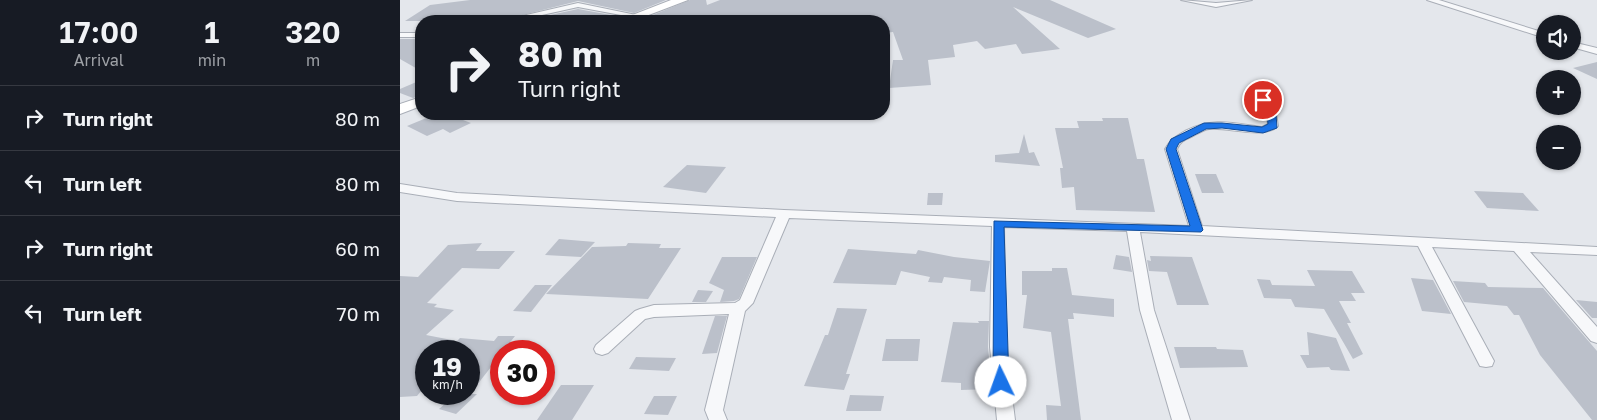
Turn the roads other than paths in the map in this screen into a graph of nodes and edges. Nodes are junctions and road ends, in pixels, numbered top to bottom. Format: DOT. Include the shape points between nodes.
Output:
graph roads {
  1 [pos="682,0"];
  2 [pos="1185,0"];
  3 [pos="1248,0"];
  4 [pos="1431,0"];
  5 [pos="532,15"];
  6 [pos="632,15"];
  7 [pos="640,15"];
  8 [pos="1536,33"];
  9 [pos="400,35"];
  10 [pos="415,35"];
  11 [pos="1581,47"];
  12 [pos="1597,51"];
  13 [pos="1263,100"];
  14 [pos="415,104"];
  15 [pos="400,110"];
  16 [pos="400,188"];
  17 [pos="784,214"];
  18 [pos="998,223"];
  19 [pos="1133,228"];
  20 [pos="1197,230"];
  21 [pos="1423,243"];
  22 [pos="1518,247"];
  23 [pos="1597,251"];
  24 [pos="738,308"];
  25 [pos="1597,337"];
  26 [pos="602,349"];
  27 [pos="1486,361"];
  28 [pos="718,420"];
  29 [pos="1006,420"];
  30 [pos="1181,420"];
  1 -- 7 [label="main road"];
  2 -- 3 [label="street" via="1216,5"];
  4 -- 8 [label="street"];
  5 -- 6 [label="street" via="578,5"];
  9 -- 10 [label="street"];
  11 -- 12 [label="street"];
  13 -- 20 [label="street" via="1272,114 1273,126 1263,130 1204,126 1175,141 1171,149"];
  14 -- 15 [label="main road"];
  16 -- 17 [label="street" via="457,197"];
  17 -- 18 [label="street"];
  17 -- 24 [label="street" via="746,303"];
  18 -- 19 [label="street"];
  18 -- 29 [label="street" via="998,328"];
  19 -- 20 [label="street"];
  19 -- 30 [label="street" via="1147,310"];
  20 -- 21 [label="street"];
  21 -- 22 [label="street"];
  21 -- 27 [label="street"];
  22 -- 23 [label="street"];
  22 -- 25 [label="street"];
  24 -- 26 [label="street" via="654,311 640,315"];
  24 -- 28 [label="street" via="714,410"];
}
